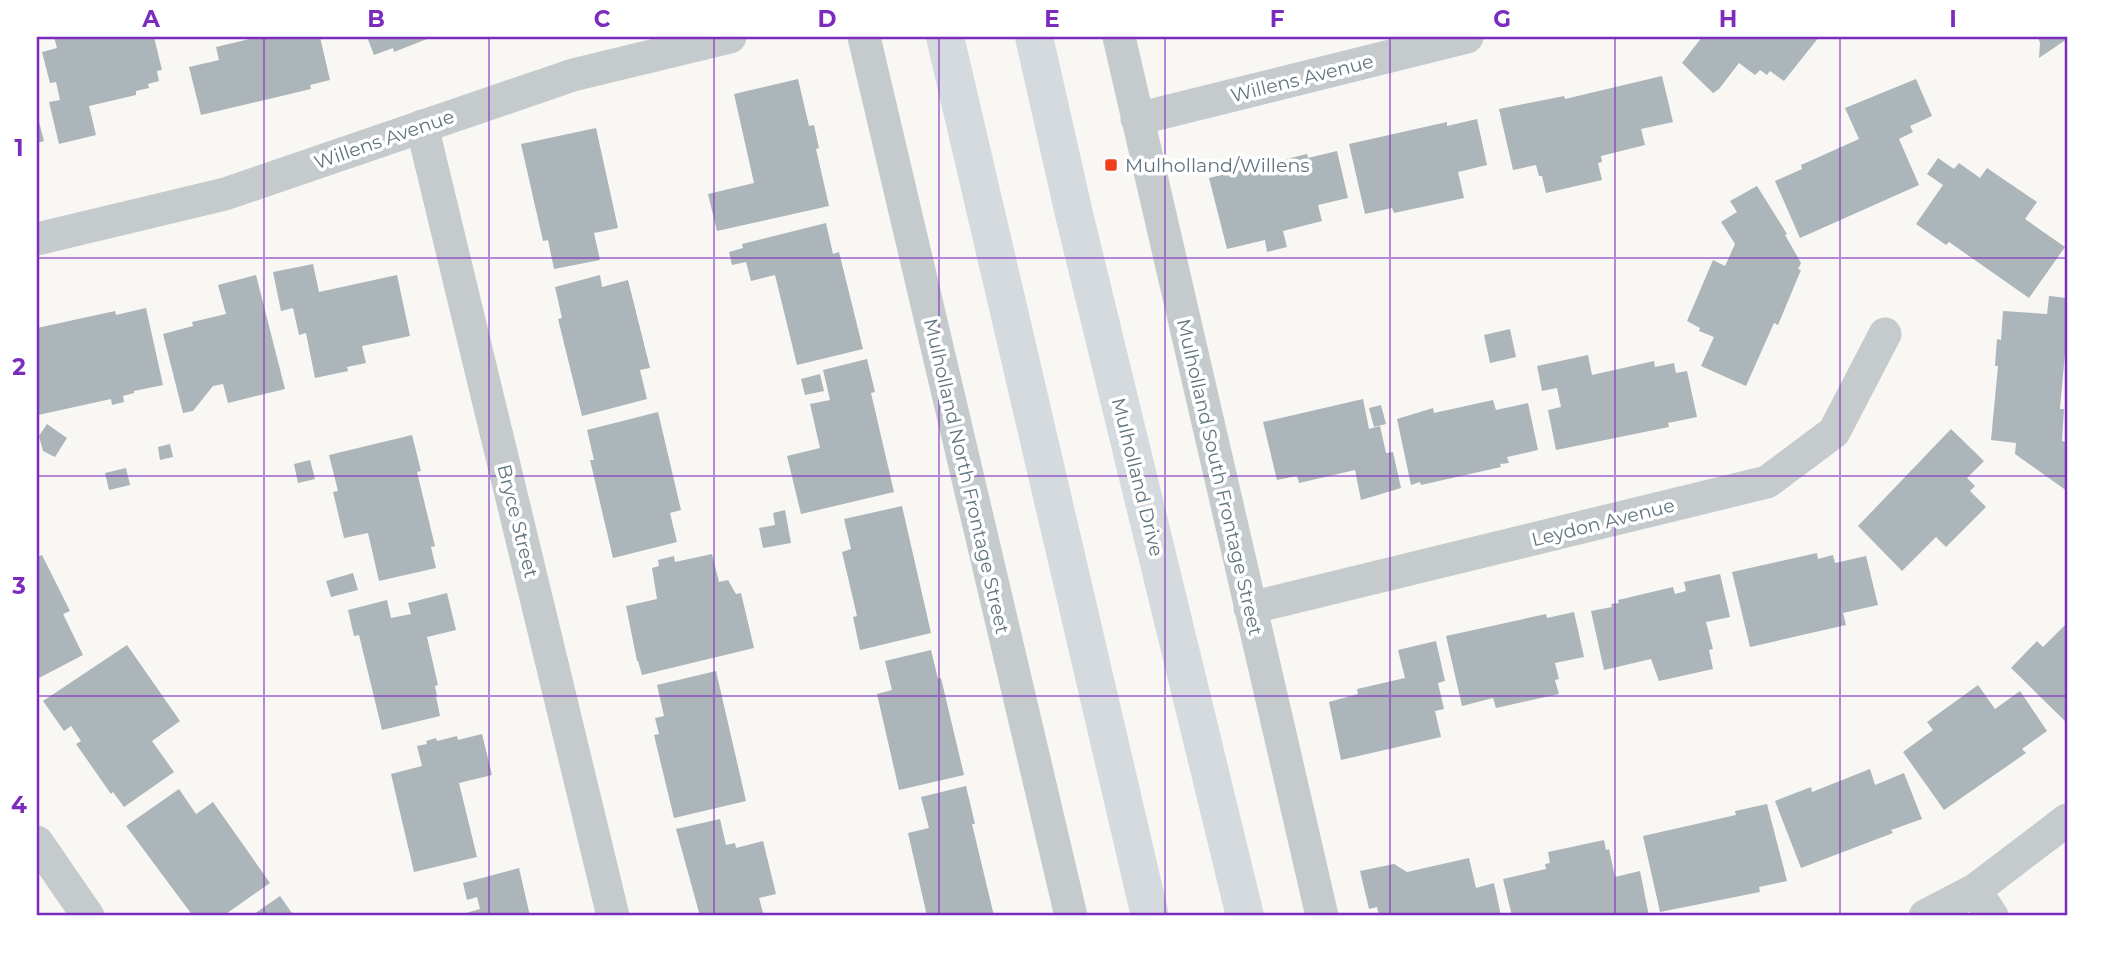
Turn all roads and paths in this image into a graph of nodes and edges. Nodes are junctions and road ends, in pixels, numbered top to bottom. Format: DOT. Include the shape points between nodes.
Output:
graph roads {
  1 [pos="730,37"];
  2 [pos="864,37"];
  3 [pos="945,37"];
  4 [pos="1034,37"];
  5 [pos="1119,37"];
  6 [pos="1466,37"];
  7 [pos="1138,118"];
  8 [pos="422,126"];
  9 [pos="37,239"];
  10 [pos="1885,334"];
  11 [pos="1250,608"];
  12 [pos="2067,820"];
  13 [pos="37,842"];
  14 [pos="1983,903"];
  15 [pos="88,916"];
  16 [pos="613,916"];
  17 [pos="1070,916"];
  18 [pos="1150,916"];
  19 [pos="1245,916"];
  20 [pos="1322,916"];
  21 [pos="1925,916"];
  1 -- 8 [label="street, Willens Avenue" via="573,75"];
  2 -- 17 [label="street, Mulholland North Frontage Street"];
  3 -- 18 [label="main road"];
  4 -- 19 [label="main road, Mulholland Drive"];
  5 -- 7 [label="street, Mulholland South Frontage Street"];
  6 -- 7 [label="street, Willens Avenue"];
  7 -- 11 [label="street, Mulholland South Frontage Street"];
  8 -- 9 [label="street, Willens Avenue" via="225,194"];
  8 -- 16 [label="street, Bryce Street"];
  10 -- 11 [label="street, Leydon Avenue" via="1834,432 1767,482"];
  11 -- 20 [label="street, Mulholland South Frontage Street"];
  12 -- 14 [label="street"];
  13 -- 15 [label="street"];
  14 -- 21 [label="street"];
}
